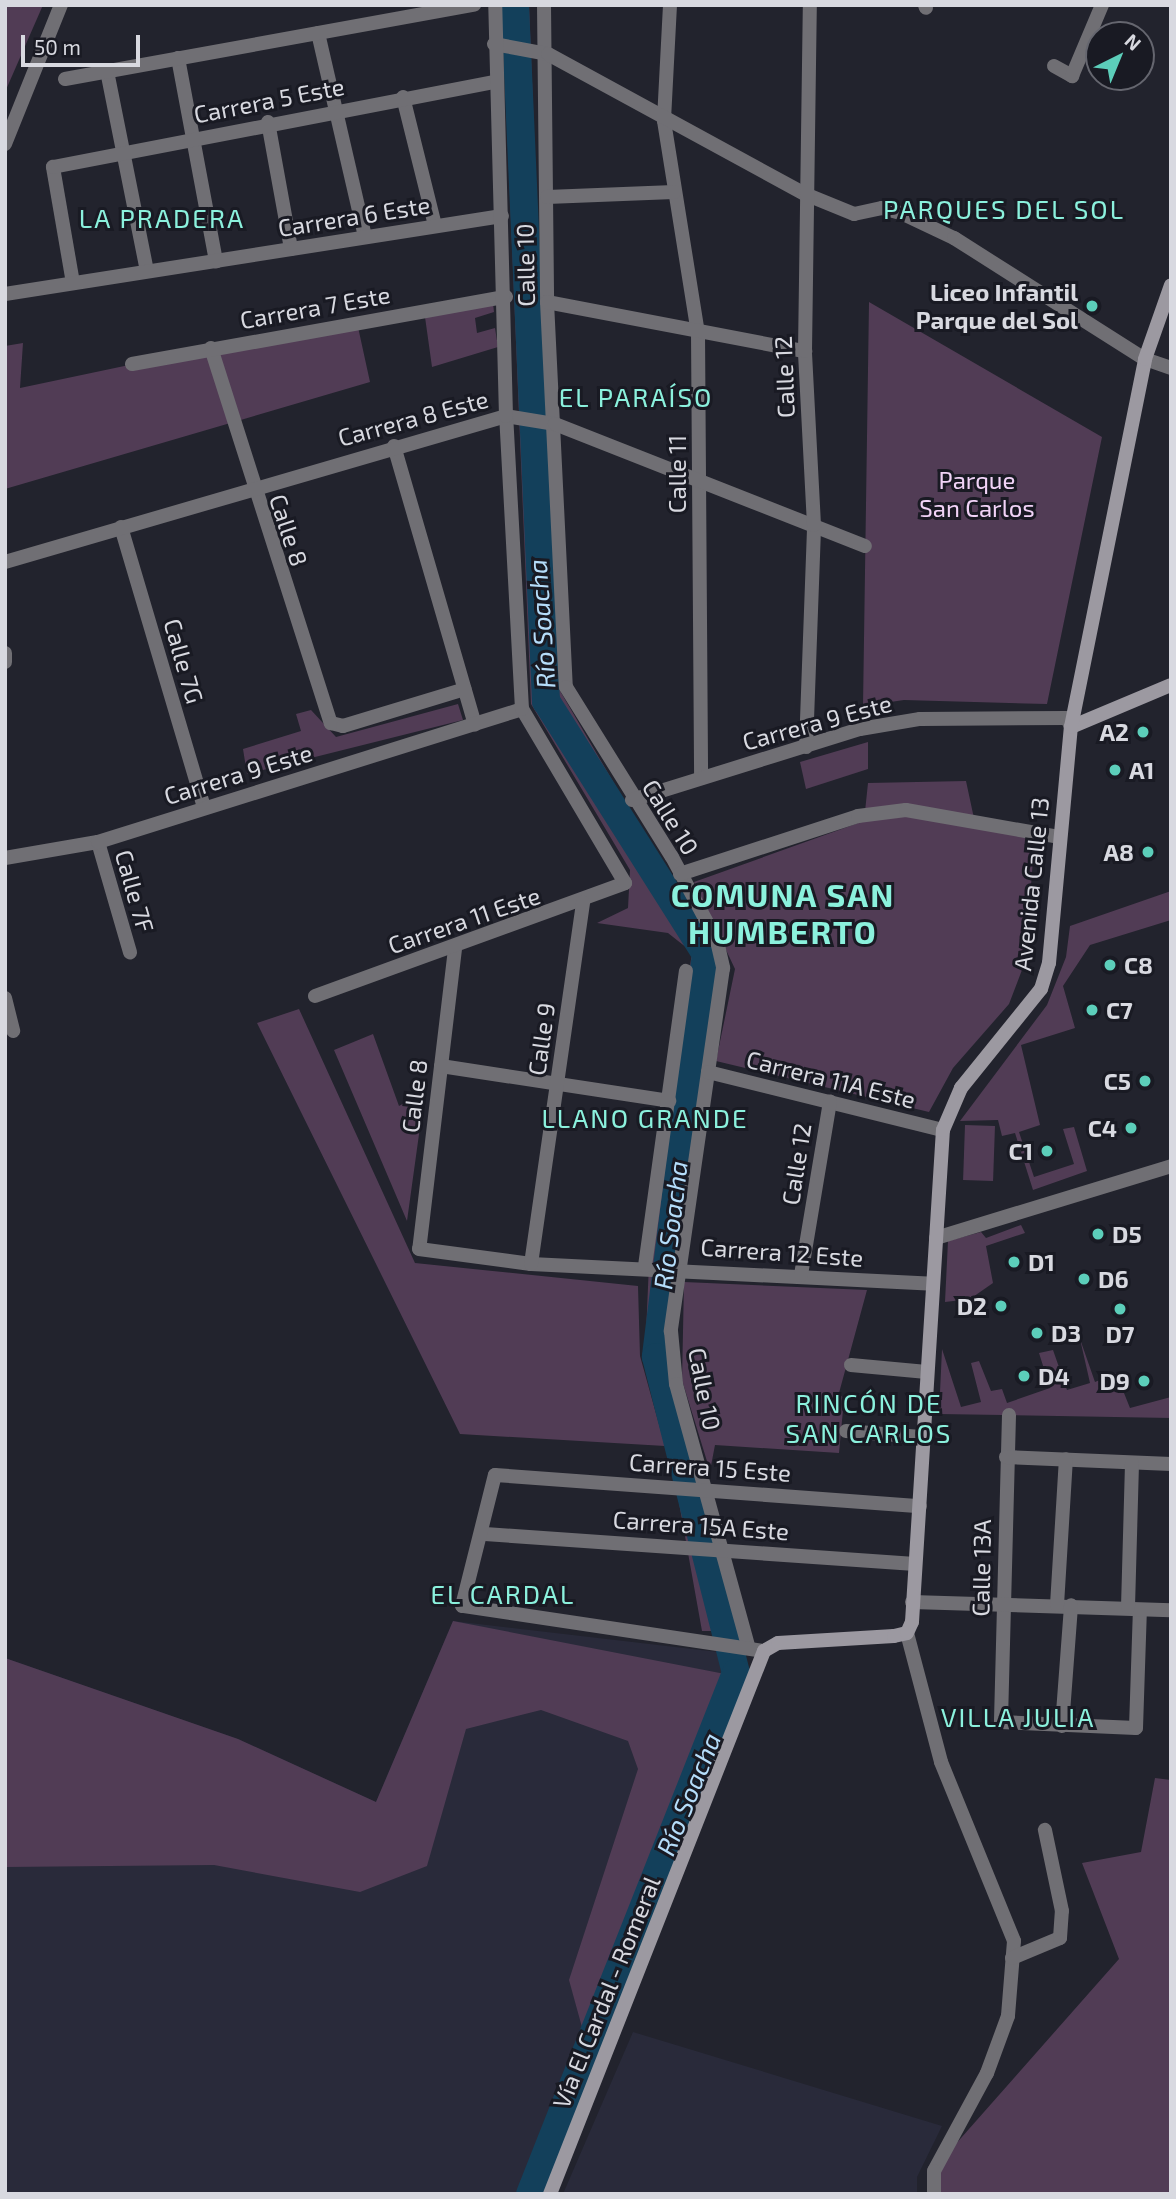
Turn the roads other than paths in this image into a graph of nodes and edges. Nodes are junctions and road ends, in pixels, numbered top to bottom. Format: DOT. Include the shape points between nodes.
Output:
graph roads {
  1 [pos="61,5"];
  2 [pos="474,5"];
  3 [pos="495,5"];
  4 [pos="544,5"];
  5 [pos="670,5"];
  6 [pos="810,5"];
  7 [pos="1102,5"];
  8 [pos="318,33"];
  9 [pos="494,44"];
  10 [pos="548,54"];
  11 [pos="178,58"];
  12 [pos="1054,66"];
  13 [pos="107,71"];
  14 [pos="65,79"];
  15 [pos="496,82"];
  16 [pos="403,97"];
  17 [pos="334,110"];
  18 [pos="664,121"];
  19 [pos="268,122"];
  20 [pos="192,138"];
  21 [pos="5,144"];
  22 [pos="122,153"];
  23 [pos="674,192"];
  24 [pos="805,194"];
  25 [pos="547,197"];
  26 [pos="502,216"];
  27 [pos="435,225"];
  28 [pos="365,237"];
  29 [pos="291,249"];
  30 [pos="216,261"];
  31 [pos="147,271"];
  32 [pos="73,283"];
  33 [pos="1171,285"];
  34 [pos="5,294"];
  35 [pos="506,297"];
  36 [pos="547,302"];
  37 [pos="698,333"];
  38 [pos="211,348"];
  39 [pos="805,351"];
  40 [pos="1144,359"];
  41 [pos="132,364"];
  42 [pos="1171,368"];
  43 [pos="506,416"];
  44 [pos="555,424"];
  45 [pos="394,446"];
  46 [pos="699,484"];
  47 [pos="251,488"];
  48 [pos="814,525"];
  49 [pos="121,527"];
  50 [pos="865,546"];
  51 [pos="5,562"];
  52 [pos="5,653"];
  53 [pos="5,662"];
  54 [pos="1171,685"];
  55 [pos="464,689"];
  56 [pos="522,709"];
  57 [pos="475,724"];
  58 [pos="1071,727"];
  59 [pos="806,747"];
  60 [pos="701,778"];
  61 [pos="632,800"];
  62 [pos="204,808"];
  63 [pos="1059,837"];
  64 [pos="97,842"];
  65 [pos="5,858"];
  66 [pos="680,874"];
  67 [pos="625,883"];
  68 [pos="583,903"];
  69 [pos="455,949"];
  70 [pos="130,952"];
  71 [pos="686,971"];
  72 [pos="315,996"];
  73 [pos="5,998"];
  74 [pos="13,1031"];
  75 [pos="441,1066"];
  76 [pos="708,1072"];
  77 [pos="557,1084"];
  78 [pos="669,1101"];
  79 [pos="830,1101"];
  80 [pos="943,1130"];
  81 [pos="1171,1166"];
  82 [pos="936,1238"];
  83 [pos="419,1249"];
  84 [pos="531,1264"];
  85 [pos="649,1266"];
  86 [pos="676,1268"];
  87 [pos="801,1275"];
  88 [pos="933,1284"];
  89 [pos="851,1365"];
  90 [pos="928,1372"];
  91 [pos="1009,1415"];
  92 [pos="846,1431"];
  93 [pos="921,1437"];
  94 [pos="1006,1457"];
  95 [pos="1066,1459"];
  96 [pos="1132,1463"];
  97 [pos="1171,1464"];
  98 [pos="701,1490"];
  99 [pos="920,1506"];
  100 [pos="485,1534"];
  101 [pos="716,1549"];
  102 [pos="915,1564"];
  103 [pos="912,1602"];
  104 [pos="1003,1604"];
  105 [pos="1064,1605"];
  106 [pos="1134,1608"];
  107 [pos="1171,1610"];
  108 [pos="907,1633"];
  109 [pos="743,1646"];
  110 [pos="764,1651"];
  111 [pos="1062,1726"];
  112 [pos="1045,1830"];
  113 [pos="1012,1958"];
  114 [pos="550,2194"];
  115 [pos="934,2194"];
  1 -- 21 [label="street"];
  2 -- 8 [label="street"];
  3 -- 9 [label="street, Calle 10"];
  4 -- 10 [label="street, Calle 10"];
  5 -- 18 [label="street, Calle 11"];
  6 -- 24 [label="street, Calle 12"];
  7 -- 12 [label="street" via="1072,76"];
  8 -- 11 [label="street"];
  8 -- 17 [label="street"];
  9 -- 10 [label="street"];
  9 -- 15 [label="street, Calle 10"];
  10 -- 18 [label="street"];
  10 -- 25 [label="street, Calle 10"];
  11 -- 13 [label="street"];
  11 -- 20 [label="street"];
  13 -- 14 [label="street"];
  13 -- 22 [label="street"];
  15 -- 16 [label="street, Carrera 5 Este"];
  15 -- 26 [label="street, Calle 10"];
  16 -- 17 [label="street, Carrera 5 Este"];
  16 -- 27 [label="street"];
  17 -- 19 [label="street, Carrera 5 Este"];
  17 -- 28 [label="street"];
  18 -- 23 [label="street, Calle 11"];
  18 -- 24 [label="street"];
  19 -- 20 [label="street, Carrera 5 Este"];
  19 -- 29 [label="street"];
  20 -- 22 [label="street, Carrera 5 Este"];
  20 -- 30 [label="street"];
  22 -- 31 [label="street"];
  22 -- 32 [label="street, Carrera 5 Este" via="53,167"];
  23 -- 25 [label="street"];
  23 -- 37 [label="street, Calle 11"];
  24 -- 39 [label="street, Calle 12"];
  24 -- 40 [label="street" via="854,214 882,208 954,239"];
  25 -- 36 [label="street, Calle 10"];
  26 -- 27 [label="street, Carrera 6 Este"];
  26 -- 35 [label="street, Calle 10"];
  27 -- 28 [label="street, Carrera 6 Este"];
  28 -- 29 [label="street, Carrera 6 Este"];
  29 -- 30 [label="street, Carrera 6 Este"];
  30 -- 31 [label="street, Carrera 6 Este"];
  31 -- 32 [label="street, Carrera 6 Este"];
  32 -- 34 [label="street, Carrera 6 Este"];
  33 -- 40 [label="main road, Avenida Calle 13"];
  35 -- 38 [label="street, Carrera 7 Este"];
  35 -- 43 [label="street, Calle 10"];
  36 -- 37 [label="street"];
  36 -- 44 [label="street, Calle 10"];
  37 -- 39 [label="street"];
  37 -- 46 [label="street, Calle 11"];
  38 -- 41 [label="street, Carrera 7 Este"];
  38 -- 47 [label="street, Calle 8"];
  39 -- 48 [label="street, Calle 12"];
  40 -- 42 [label="street"];
  40 -- 58 [label="main road, Avenida Calle 13"];
  43 -- 44 [label="street, Carrera 8 Este"];
  43 -- 45 [label="street, Carrera 8 Este"];
  43 -- 56 [label="street, Calle 10"];
  44 -- 46 [label="street, Carrera 8 Este"];
  44 -- 61 [label="street, Calle 10" via="566,687"];
  45 -- 47 [label="street, Carrera 8 Este"];
  45 -- 55 [label="street"];
  46 -- 48 [label="street, Carrera 8 Este"];
  46 -- 60 [label="street, Calle 11"];
  47 -- 49 [label="street, Carrera 8 Este"];
  47 -- 55 [label="street, Calle 8" via="331,723 343,726"];
  48 -- 50 [label="street, Carrera 8 Este"];
  48 -- 59 [label="street, Calle 12"];
  49 -- 51 [label="street, Carrera 8 Este"];
  49 -- 62 [label="street, Calle 7G"];
  52 -- 53 [label="street"];
  54 -- 58 [label="main road"];
  55 -- 57 [label="street"];
  56 -- 57 [label="street, Carrera 9 Este"];
  56 -- 67 [label="street, Calle 10"];
  57 -- 62 [label="street, Carrera 9 Este"];
  58 -- 59 [label="street, Carrera 9 Este" via="1067,718 967,716 860,729"];
  58 -- 63 [label="main road, Avenida Calle 13"];
  59 -- 60 [label="street, Carrera 9 Este"];
  60 -- 61 [label="street, Carrera 9 Este"];
  61 -- 66 [label="street, Calle 10"];
  62 -- 64 [label="street, Carrera 9 Este"];
  63 -- 66 [label="street" via="906,810 858,816"];
  63 -- 80 [label="main road, Avenida Calle 13" via="1054,928 1041,989 961,1088"];
  64 -- 65 [label="street, Carrera 9 Este"];
  64 -- 70 [label="street, Calle 7F"];
  66 -- 76 [label="street, Calle 10" via="717,941 723,968"];
  67 -- 68 [label="street, Carrera 11 Este"];
  68 -- 69 [label="street, Carrera 11 Este"];
  68 -- 77 [label="street, Calle 9"];
  69 -- 72 [label="street, Carrera 11 Este"];
  69 -- 75 [label="street, Calle 8"];
  71 -- 78 [label="street"];
  73 -- 74 [label="street"];
  75 -- 77 [label="street"];
  75 -- 83 [label="street, Calle 8"];
  76 -- 79 [label="street, Carrera 11A Este"];
  76 -- 86 [label="street, Calle 10"];
  77 -- 78 [label="street"];
  77 -- 84 [label="street, Calle 9"];
  78 -- 85 [label="street"];
  79 -- 80 [label="street, Carrera 11A Este"];
  79 -- 87 [label="street, Calle 12"];
  80 -- 82 [label="main road, Avenida Calle 13"];
  81 -- 82 [label="street"];
  82 -- 88 [label="main road, Avenida Calle 13"];
  83 -- 84 [label="street, Carrera 12 Este"];
  84 -- 85 [label="street, Carrera 12 Este"];
  85 -- 86 [label="street, Carrera 12 Este"];
  86 -- 87 [label="street, Carrera 12 Este"];
  86 -- 98 [label="street, Calle 10" via="671,1331 676,1384"];
  87 -- 88 [label="street, Carrera 12 Este"];
  88 -- 90 [label="main road, Avenida Calle 13"];
  89 -- 90 [label="street"];
  90 -- 93 [label="main road, Avenida Calle 13"];
  91 -- 94 [label="street, Calle 13A"];
  92 -- 93 [label="street"];
  93 -- 99 [label="main road, Avenida Calle 13"];
  94 -- 95 [label="street"];
  94 -- 104 [label="street, Calle 13A"];
  95 -- 96 [label="street"];
  95 -- 105 [label="street"];
  96 -- 97 [label="street"];
  96 -- 106 [label="street"];
  98 -- 99 [label="street, Carrera 15 Este"];
  98 -- 100 [label="street, Carrera 15 Este" via="495,1475"];
  98 -- 101 [label="street, Calle 10"];
  99 -- 102 [label="main road, Avenida Calle 13"];
  100 -- 101 [label="street, Carrera 15A Este"];
  100 -- 109 [label="street" via="462,1606"];
  101 -- 102 [label="street, Carrera 15A Este"];
  101 -- 109 [label="street, Calle 10"];
  102 -- 103 [label="main road, Avenida Calle 13"];
  103 -- 104 [label="street"];
  103 -- 108 [label="main road, Avenida Calle 13"];
  104 -- 105 [label="street"];
  104 -- 111 [label="street, Calle 13A" via="1001,1722"];
  105 -- 106 [label="street"];
  105 -- 111 [label="street"];
  106 -- 107 [label="street"];
  106 -- 111 [label="street" via="1136,1728"];
  108 -- 110 [label="main road" via="778,1643"];
  108 -- 113 [label="street" via="941,1762 1014,1941"];
  109 -- 110 [label="street"];
  110 -- 114 [label="main road, Vía El Cardal - Romeral"];
  112 -- 113 [label="street" via="1062,1910 1060,1938"];
  113 -- 115 [label="street" via="1008,2016 987,2073 934,2171"];
}
